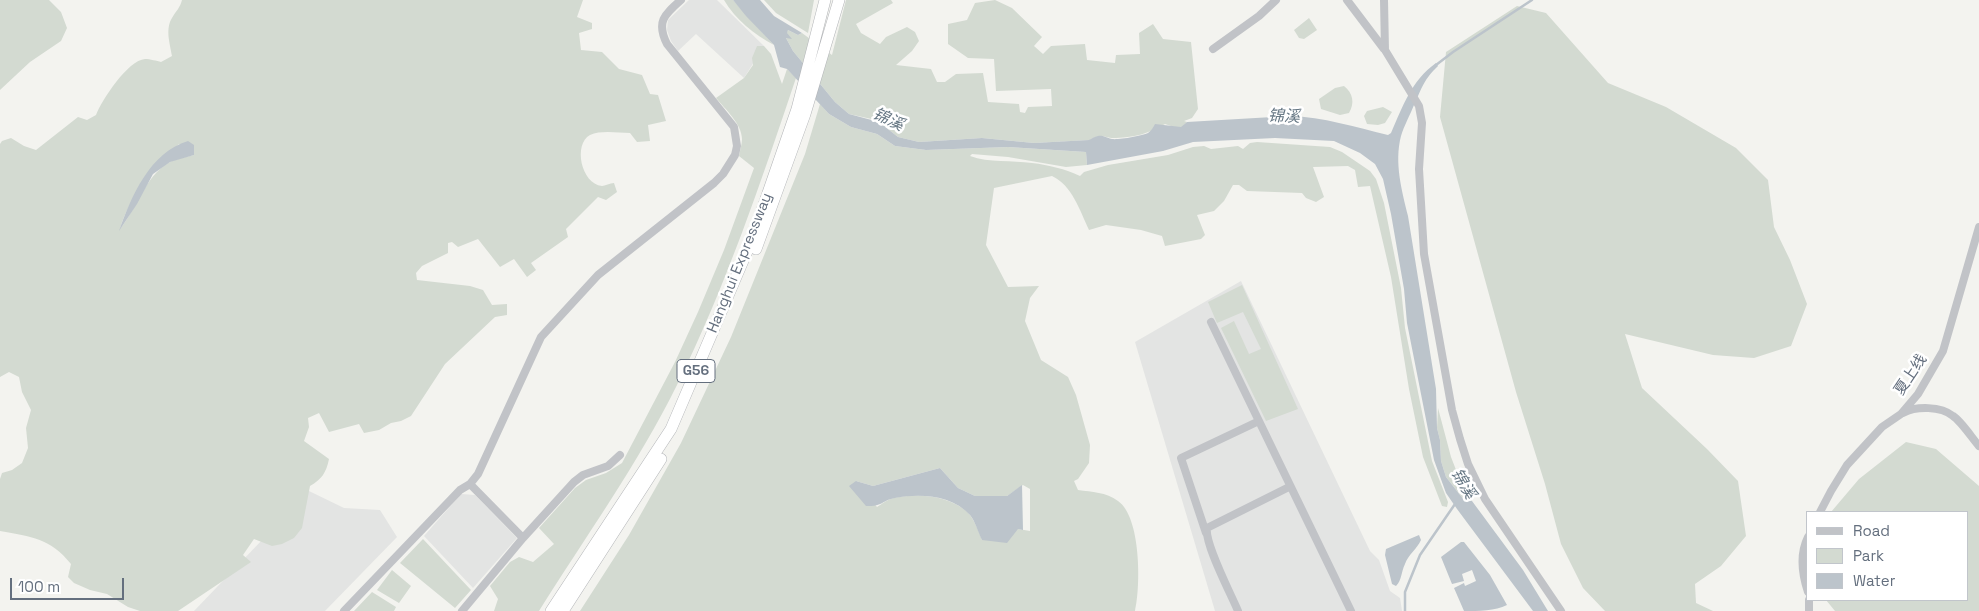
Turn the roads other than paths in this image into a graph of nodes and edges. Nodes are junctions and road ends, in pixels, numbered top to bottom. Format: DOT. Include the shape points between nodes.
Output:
graph roads {
  1 [pos="681,0"];
  2 [pos="825,0"];
  3 [pos="839,0"];
  4 [pos="1276,0"];
  5 [pos="1347,0"];
  6 [pos="1384,0"];
  7 [pos="1213,49"];
  8 [pos="1385,50"];
  9 [pos="801,112"];
  10 [pos="1979,227"];
  11 [pos="1211,322"];
  12 [pos="1901,414"];
  13 [pos="1259,421"];
  14 [pos="1979,446"];
  15 [pos="620,455"];
  16 [pos="470,484"];
  17 [pos="1290,487"];
  18 [pos="1820,511"];
  19 [pos="1206,533"];
  20 [pos="523,538"];
  21 [pos="1806,541"];
  22 [pos="1806,583"];
  23 [pos="344,611"];
  24 [pos="462,611"];
  25 [pos="551,611"];
  26 [pos="563,611"];
  27 [pos="1238,611"];
  28 [pos="1351,611"];
  29 [pos="1561,611"];
  1 -- 16 [label="street" via="665,15 661,24 662,35 734,127 738,146 735,155 714,183 598,275 541,337 478,474"];
  2 -- 9 [label="highway, Hanghui Expressway / G56"];
  3 -- 9 [label="highway, Hanghui Expressway / G56"];
  4 -- 7 [label="street"];
  5 -- 8 [label="street"];
  6 -- 8 [label="street"];
  8 -- 29 [label="street" via="1419,106 1424,254 1460,439 1485,499"];
  9 -- 25 [label="highway, Hanghui Expressway / G56" via="751,242 671,430"];
  9 -- 26 [label="highway, Hanghui Expressway / G56" via="759,244 677,434"];
  10 -- 12 [label="street, 夏上线" via="1943,352 1918,394"];
  11 -- 13 [label="street"];
  12 -- 14 [label="street" via="1922,409 1945,411 1954,416"];
  12 -- 18 [label="street, 夏上线" via="1882,428 1847,465"];
  13 -- 17 [label="street"];
  13 -- 19 [label="street" via="1181,458"];
  15 -- 20 [label="street" via="608,466 583,475 574,482"];
  16 -- 20 [label="street"];
  16 -- 23 [label="street" via="460,490"];
  17 -- 19 [label="street" via="1208,528"];
  17 -- 28 [label="street"];
  19 -- 27 [label="street"];
  20 -- 24 [label="street"];
  21 -- 22 [label="street" via="1802,564"];
}
